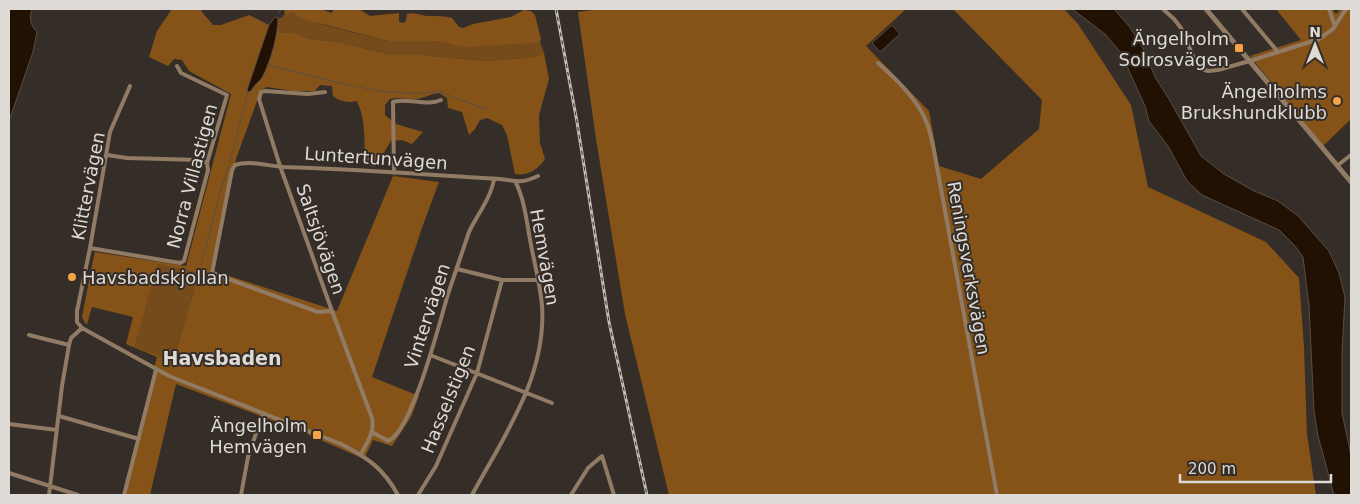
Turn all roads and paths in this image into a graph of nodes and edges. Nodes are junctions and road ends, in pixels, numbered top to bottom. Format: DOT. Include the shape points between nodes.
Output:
graph roads {
  1 [pos="1163,9"];
  2 [pos="1206,9"];
  3 [pos="1242,9"];
  4 [pos="1330,9"];
  5 [pos="1346,9"];
  6 [pos="1335,26"];
  7 [pos="1278,52"];
  8 [pos="1250,61"];
  9 [pos="878,63"];
  10 [pos="177,66"];
  11 [pos="130,86"];
  12 [pos="325,92"];
  13 [pos="442,100"];
  14 [pos="107,155"];
  15 [pos="1351,155"];
  16 [pos="207,163"];
  17 [pos="1338,165"];
  18 [pos="280,166"];
  19 [pos="394,173"];
  20 [pos="538,176"];
  21 [pos="494,179"];
  22 [pos="1351,182"];
  23 [pos="516,183"];
  24 [pos="90,248"];
  25 [pos="456,269"];
  26 [pos="502,280"];
  27 [pos="538,280"];
  28 [pos="332,311"];
  29 [pos="82,328"];
  30 [pos="29,335"];
  31 [pos="69,345"];
  32 [pos="430,355"];
  33 [pos="156,370"];
  34 [pos="477,374"];
  35 [pos="527,394"];
  36 [pos="552,403"];
  37 [pos="263,413"];
  38 [pos="59,416"];
  39 [pos="9,424"];
  40 [pos="57,430"];
  41 [pos="372,432"];
  42 [pos="139,439"];
  43 [pos="361,454"];
  44 [pos="9,473"];
  45 [pos="50,487"];
  46 [pos="49,495"];
  47 [pos="78,495"];
  48 [pos="124,495"];
  49 [pos="242,495"];
  50 [pos="398,495"];
  51 [pos="418,495"];
  52 [pos="472,495"];
  53 [pos="570,495"];
  54 [pos="614,495"];
  55 [pos="997,495"];
  1 -- 8 [label="street" via="1178,23 1196,63 1202,69 1213,71"];
  2 -- 8 [label="street"];
  3 -- 7 [label="street"];
  4 -- 6 [label="street"];
  5 -- 6 [label="street"];
  6 -- 7 [label="street" via="1319,39"];
  7 -- 8 [label="street"];
  8 -- 17 [label="street"];
  9 -- 55 [label="street, Reningsverksvägen" via="920,109 927,122"];
  10 -- 16 [label="street, Norra Villastigen" via="181,73 227,95"];
  11 -- 14 [label="street, Klittervägen" via="110,132"];
  12 -- 18 [label="street, Saltsjövägen" via="261,92 260,102"];
  13 -- 19 [label="street" via="435,103 393,102"];
  14 -- 16 [label="street"];
  14 -- 24 [label="street, Klittervägen"];
  15 -- 17 [label="street"];
  16 -- 24 [label="street, Norra Villastigen" via="208,170 182,263"];
  17 -- 22 [label="street"];
  18 -- 19 [label="street, Luntertunvägen"];
  18 -- 28 [label="street, Saltsjövägen"];
  18 -- 28 [label="street, Luntertunvägen" via="234,165 212,273 318,312"];
  19 -- 21 [label="street, Luntertunvägen"];
  20 -- 23 [label="street"];
  21 -- 23 [label="street, Luntertunvägen"];
  21 -- 25 [label="street, Vintervägen"];
  23 -- 27 [label="street, Hemvägen"];
  24 -- 29 [label="street, Klittervägen" via="77,311 77,322"];
  25 -- 26 [label="street"];
  25 -- 32 [label="street, Vintervägen"];
  26 -- 27 [label="street"];
  26 -- 34 [label="street, Hasselstigen"];
  27 -- 35 [label="street, Hemvägen" via="541,331 538,358"];
  28 -- 41 [label="street, Saltsjövägen" via="372,418"];
  29 -- 31 [label="street"];
  29 -- 33 [label="street"];
  30 -- 31 [label="street"];
  31 -- 38 [label="street"];
  32 -- 34 [label="street"];
  32 -- 41 [label="street, Vintervägen" via="398,434 388,441"];
  33 -- 37 [label="street"];
  33 -- 42 [label="street"];
  34 -- 35 [label="street"];
  34 -- 51 [label="street, Hasselstigen" via="436,466"];
  35 -- 36 [label="street"];
  35 -- 52 [label="street, Hemvägen"];
  37 -- 43 [label="street"];
  37 -- 49 [label="street" via="248,457"];
  38 -- 40 [label="street"];
  38 -- 42 [label="street"];
  39 -- 40 [label="street"];
  40 -- 45 [label="street"];
  41 -- 43 [label="street"];
  42 -- 48 [label="street"];
  43 -- 50 [label="street" via="382,470"];
  44 -- 45 [label="street"];
  45 -- 46 [label="street"];
  45 -- 47 [label="street"];
  53 -- 54 [label="street" via="588,468 602,456"];
}
